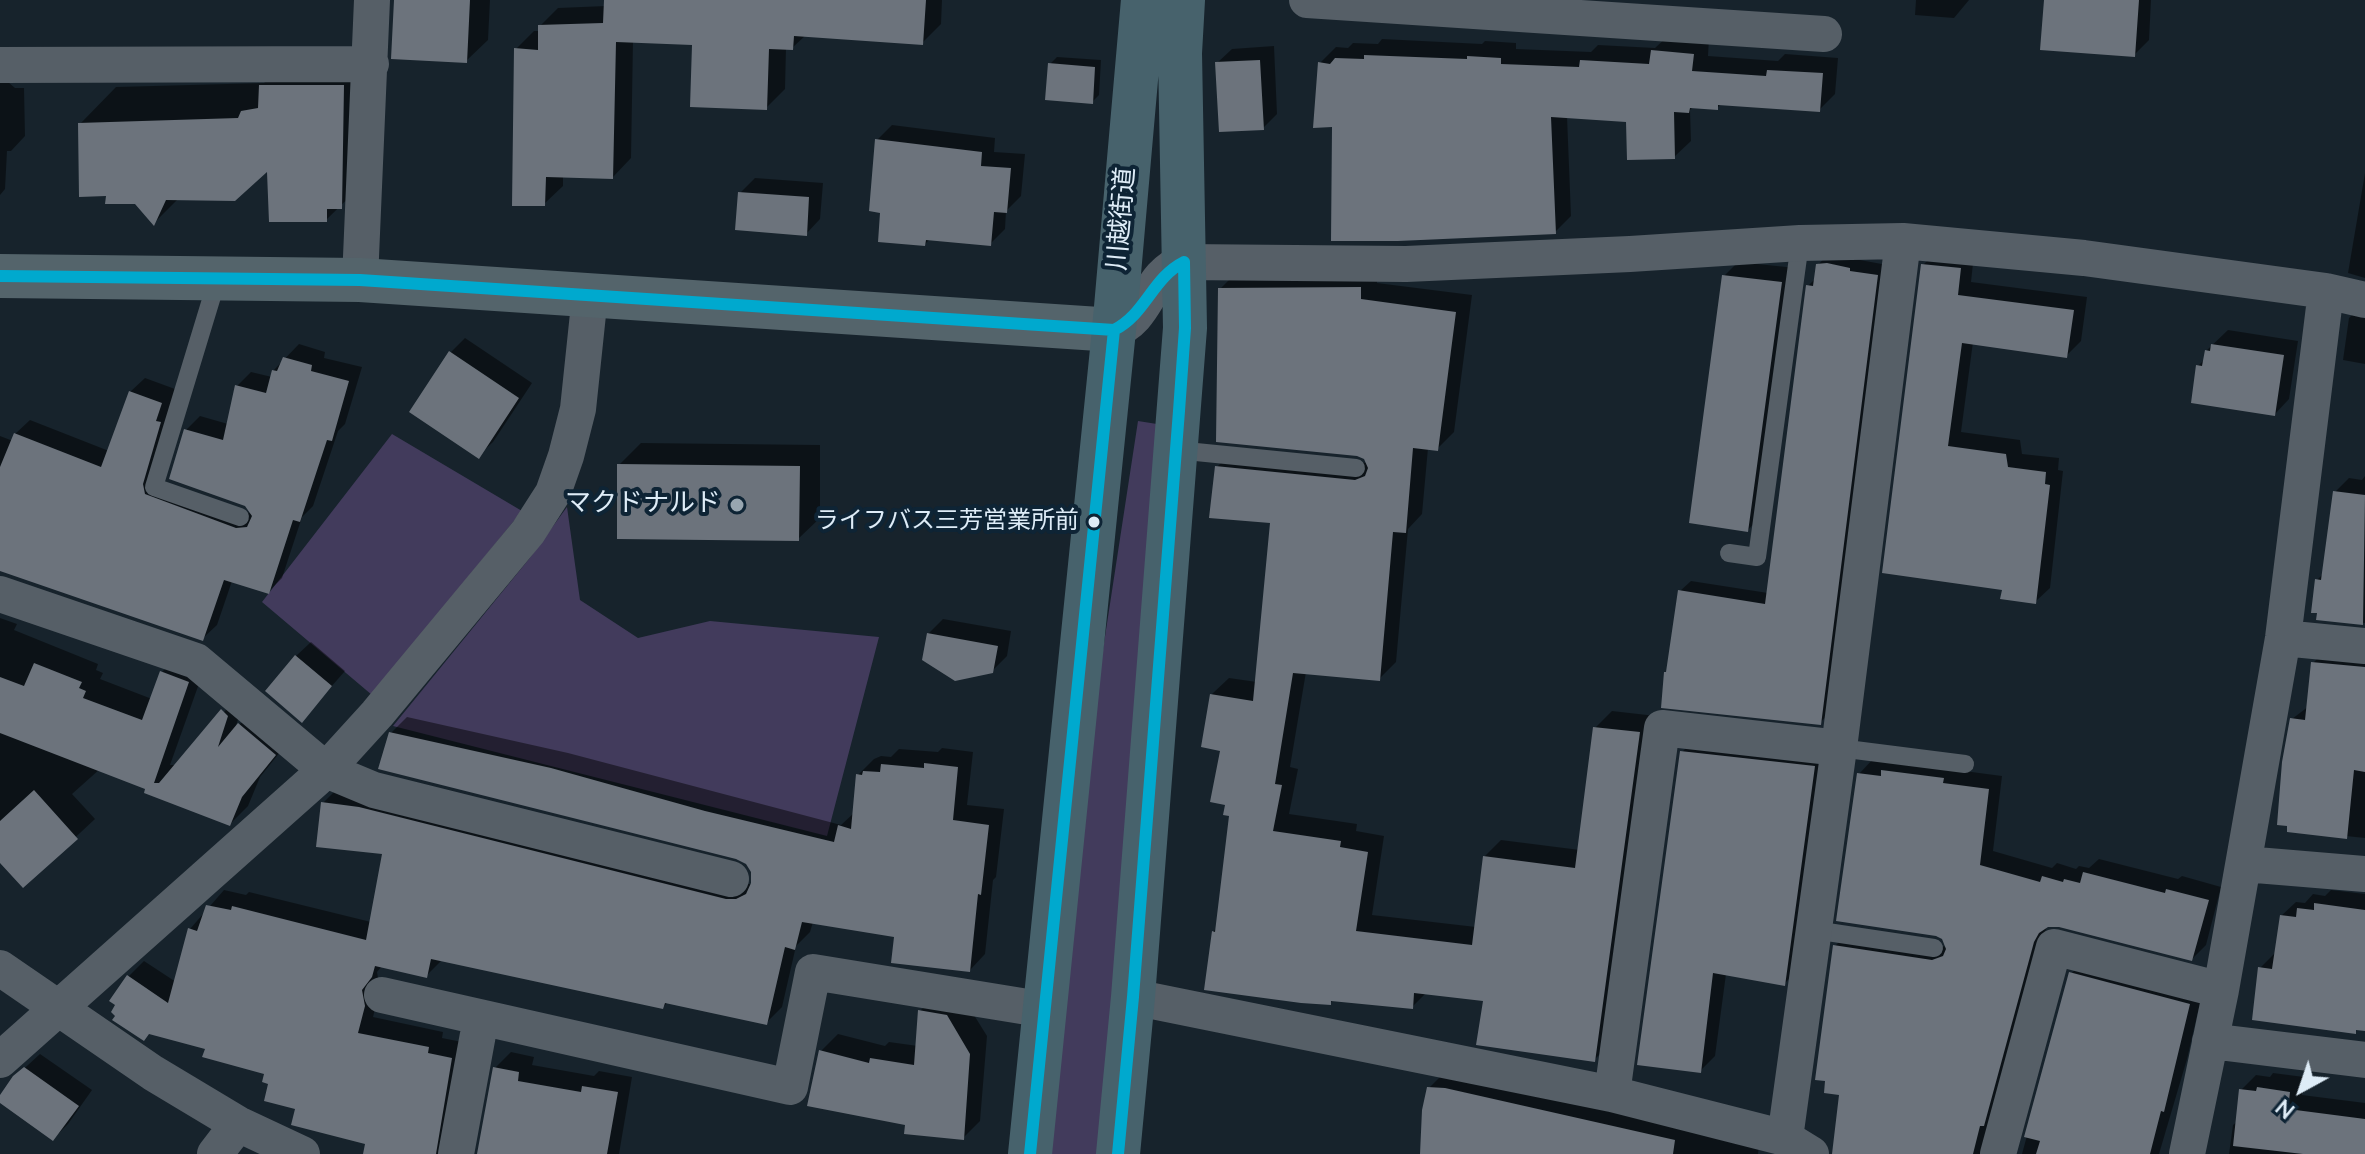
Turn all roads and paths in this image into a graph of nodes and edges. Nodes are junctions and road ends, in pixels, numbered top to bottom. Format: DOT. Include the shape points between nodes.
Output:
graph roads {
  1 [pos="372,0"];
  2 [pos="1143,0"];
  3 [pos="1183,0"];
  4 [pos="1307,0"];
  5 [pos="1824,34"];
  6 [pos="371,64"];
  7 [pos="0,65"];
  8 [pos="1903,241"];
  9 [pos="1800,243"];
  10 [pos="1184,262"];
  11 [pos="0,276"];
  12 [pos="217,280"];
  13 [pos="360,280"];
  14 [pos="2326,291"];
  15 [pos="590,295"];
  16 [pos="2365,300"];
  17 [pos="1114,330"];
  18 [pos="1176,450"];
  19 [pos="1356,468"];
  20 [pos="240,517"];
  21 [pos="1729,553"];
  22 [pos="0,594"];
  23 [pos="2283,638"];
  24 [pos="2365,646"];
  25 [pos="1839,748"];
  26 [pos="1965,764"];
  27 [pos="326,770"];
  28 [pos="2244,864"];
  29 [pos="2365,874"];
  30 [pos="731,879"];
  31 [pos="1814,930"];
  32 [pos="1934,948"];
  33 [pos="0,968"];
  34 [pos="2221,990"];
  35 [pos="382,995"];
  36 [pos="1133,997"];
  37 [pos="56,1009"];
  38 [pos="1046,1010"];
  39 [pos="481,1018"];
  40 [pos="2210,1041"];
  41 [pos="0,1060"];
  42 [pos="2365,1060"];
  43 [pos="1612,1094"];
  44 [pos="238,1124"];
  45 [pos="1796,1148"];
  46 [pos="215,1154"];
  47 [pos="302,1154"];
  48 [pos="456,1154"];
  49 [pos="1030,1154"];
  50 [pos="1118,1154"];
  51 [pos="1998,1154"];
  52 [pos="2187,1154"];
  1 -- 6 [label="street"];
  2 -- 17 [label="highway, 川越街道"];
  3 -- 10 [label="highway"];
  4 -- 5 [label="street"];
  6 -- 7 [label="street"];
  6 -- 13 [label="street"];
  8 -- 9 [label="street"];
  8 -- 14 [label="street" via="2084,258"];
  8 -- 25 [label="street"];
  9 -- 10 [label="street" via="1406,264"];
  9 -- 21 [label="lane" via="1757,557"];
  10 -- 17 [label="street" via="1170,266 1137,316"];
  10 -- 18 [label="highway"];
  11 -- 12 [label="street"];
  12 -- 13 [label="street"];
  12 -- 20 [label="lane" via="154,487"];
  13 -- 15 [label="street"];
  14 -- 16 [label="street"];
  14 -- 23 [label="street"];
  15 -- 17 [label="street"];
  15 -- 27 [label="street" via="578,409 553,493 528,532"];
  17 -- 38 [label="highway, 川越街道"];
  18 -- 19 [label="lane"];
  18 -- 36 [label="highway"];
  22 -- 27 [label="street" via="196,661"];
  23 -- 24 [label="street"];
  23 -- 28 [label="street"];
  25 -- 26 [label="lane"];
  25 -- 31 [label="street"];
  25 -- 43 [label="street" via="1662,728"];
  27 -- 30 [label="street" via="374,790"];
  27 -- 37 [label="street"];
  28 -- 29 [label="street"];
  28 -- 34 [label="street"];
  31 -- 32 [label="lane"];
  31 -- 45 [label="street"];
  33 -- 37 [label="street"];
  34 -- 40 [label="street"];
  34 -- 51 [label="street" via="2054,947"];
  35 -- 39 [label="street"];
  36 -- 43 [label="street"];
  36 -- 50 [label="highway"];
  37 -- 41 [label="street"];
  37 -- 44 [label="street"];
  38 -- 39 [label="street" via="813,972 790,1087"];
  38 -- 49 [label="highway, 川越街道"];
  39 -- 48 [label="street"];
  40 -- 42 [label="street"];
  40 -- 52 [label="street"];
  43 -- 45 [label="street"];
  44 -- 46 [label="street"];
  44 -- 47 [label="street"];
}
